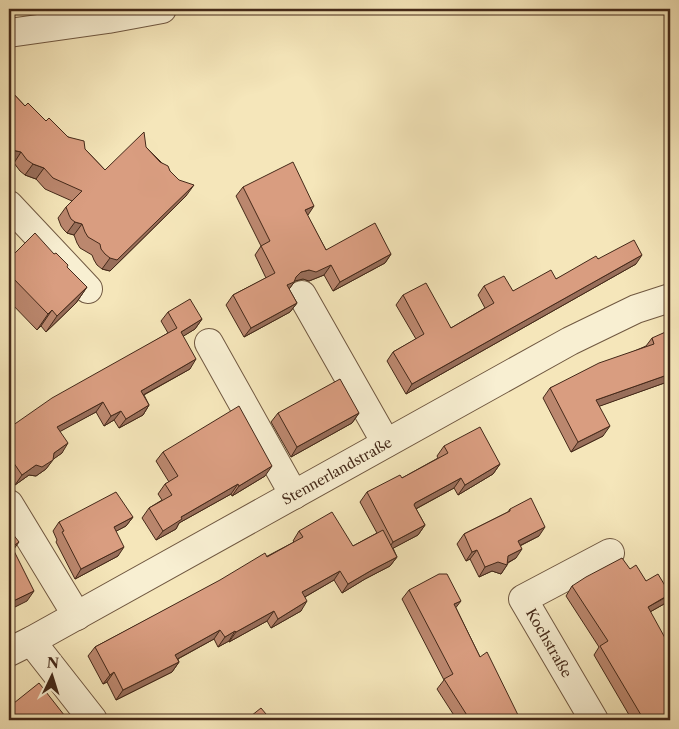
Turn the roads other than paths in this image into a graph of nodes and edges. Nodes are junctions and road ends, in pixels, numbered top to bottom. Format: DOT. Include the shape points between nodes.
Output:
graph roads {
  1 [pos="162,9"];
  2 [pos="9,33"];
  3 [pos="9,205"];
  4 [pos="88,289"];
  5 [pos="302,295"];
  6 [pos="670,298"];
  7 [pos="209,343"];
  8 [pos="386,443"];
  9 [pos="294,495"];
  10 [pos="9,504"];
  11 [pos="610,553"];
  12 [pos="77,616"];
  13 [pos="20,647"];
  14 [pos="93,720"];
  15 [pos="594,720"];
  1 -- 2 [label="street"];
  3 -- 4 [label="street"];
  5 -- 8 [label="street"];
  6 -- 8 [label="street, Stennerlandstraße" via="636,309 570,341"];
  7 -- 9 [label="street"];
  8 -- 9 [label="street, Stennerlandstraße"];
  9 -- 12 [label="street, Stennerlandstraße"];
  10 -- 12 [label="street"];
  11 -- 15 [label="street, Kochstraße" via="523,599"];
  12 -- 13 [label="street, Stennerlandstraße"];
  13 -- 14 [label="street"];
}
